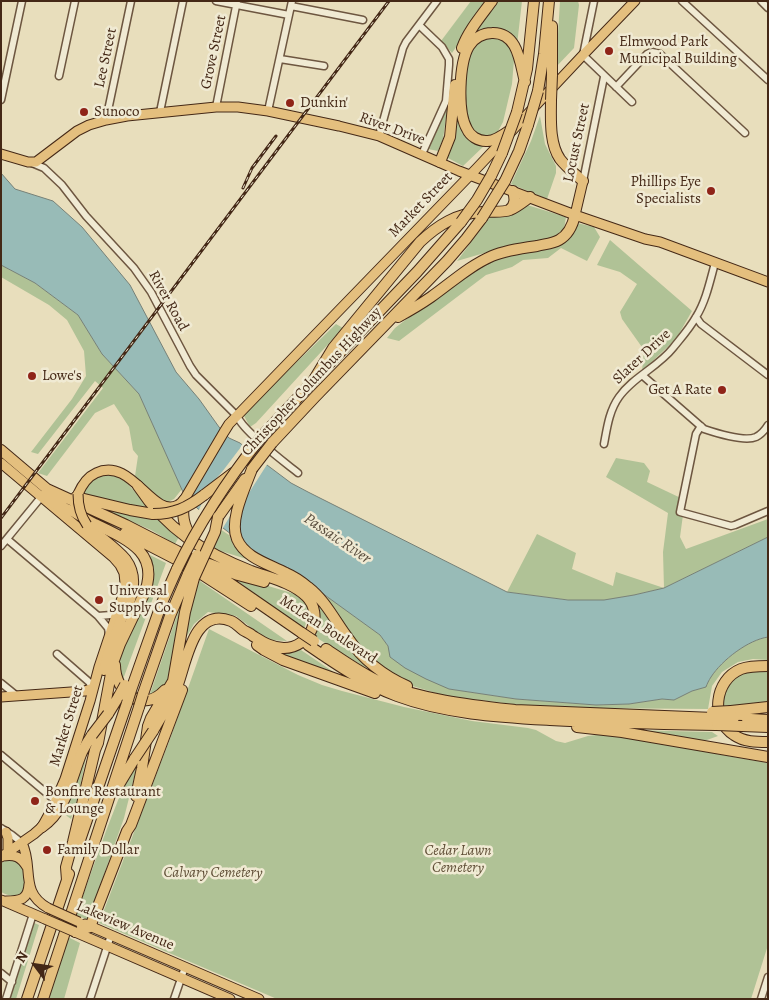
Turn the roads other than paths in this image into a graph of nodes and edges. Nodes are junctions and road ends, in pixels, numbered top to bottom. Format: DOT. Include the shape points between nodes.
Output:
graph roads {
  1 [pos="22,1"];
  2 [pos="75,1"];
  3 [pos="131,1"];
  4 [pos="183,1"];
  5 [pos="216,1"];
  6 [pos="437,1"];
  7 [pos="492,1"];
  8 [pos="534,1"];
  9 [pos="550,1"];
  10 [pos="594,1"];
  11 [pos="635,1"];
  12 [pos="682,1"];
  13 [pos="761,1"];
  14 [pos="237,3"];
  15 [pos="291,4"];
  16 [pos="768,8"];
  17 [pos="289,16"];
  18 [pos="364,20"];
  19 [pos="419,25"];
  20 [pos="588,27"];
  21 [pos="600,37"];
  22 [pos="583,55"];
  23 [pos="280,59"];
  24 [pos="324,66"];
  25 [pos="59,76"];
  26 [pos="604,77"];
  27 [pos="768,80"];
  28 [pos="524,82"];
  29 [pos="616,87"];
  30 [pos="1,100"];
  31 [pos="632,102"];
  32 [pos="216,107"];
  33 [pos="268,111"];
  34 [pos="160,112"];
  35 [pos="106,120"];
  36 [pos="514,128"];
  37 [pos="745,133"];
  38 [pos="379,136"];
  39 [pos="1,154"];
  40 [pos="422,154"];
  41 [pos="28,162"];
  42 [pos="440,162"];
  43 [pos="470,175"];
  44 [pos="582,181"];
  45 [pos="513,191"];
  46 [pos="530,198"];
  47 [pos="506,211"];
  48 [pos="575,215"];
  49 [pos="716,263"];
  50 [pos="768,282"];
  51 [pos="696,318"];
  52 [pos="384,325"];
  53 [pos="355,331"];
  54 [pos="642,375"];
  55 [pos="768,375"];
  56 [pos="237,416"];
  57 [pos="768,425"];
  58 [pos="701,426"];
  59 [pos="604,444"];
  60 [pos="1,450"];
  61 [pos="1,463"];
  62 [pos="252,469"];
  63 [pos="234,472"];
  64 [pos="298,473"];
  65 [pos="38,481"];
  66 [pos="138,486"];
  67 [pos="42,496"];
  68 [pos="184,500"];
  69 [pos="768,511"];
  70 [pos="74,512"];
  71 [pos="8,539"];
  72 [pos="197,545"];
  73 [pos="1,546"];
  74 [pos="177,551"];
  75 [pos="227,560"];
  76 [pos="191,576"];
  77 [pos="294,578"];
  78 [pos="299,591"];
  79 [pos="98,616"];
  80 [pos="119,618"];
  81 [pos="198,631"];
  82 [pos="245,632"];
  83 [pos="300,635"];
  84 [pos="109,638"];
  85 [pos="311,643"];
  86 [pos="117,652"];
  87 [pos="57,654"];
  88 [pos="768,666"];
  89 [pos="174,676"];
  90 [pos="1,683"];
  91 [pos="93,688"];
  92 [pos="17,696"];
  93 [pos="1,697"];
  94 [pos="123,699"];
  95 [pos="463,703"];
  96 [pos="440,707"];
  97 [pos="768,707"];
  98 [pos="492,715"];
  99 [pos="736,718"];
  100 [pos="714,719"];
  101 [pos="768,720"];
  102 [pos="768,728"];
  103 [pos="768,742"];
  104 [pos="95,750"];
  105 [pos="1,755"];
  106 [pos="768,757"];
  107 [pos="56,801"];
  108 [pos="108,803"];
  109 [pos="42,827"];
  110 [pos="4,830"];
  111 [pos="127,831"];
  112 [pos="22,843"];
  113 [pos="4,855"];
  114 [pos="27,868"];
  115 [pos="67,880"];
  116 [pos="29,884"];
  117 [pos="2,900"];
  118 [pos="33,914"];
  119 [pos="90,926"];
  120 [pos="74,932"];
  121 [pos="111,935"];
  122 [pos="107,946"];
  123 [pos="185,967"];
  124 [pos="1,973"];
  125 [pos="768,977"];
  126 [pos="180,978"];
  127 [pos="12,982"];
  128 [pos="6,999"];
  129 [pos="28,999"];
  130 [pos="43,999"];
  131 [pos="90,999"];
  132 [pos="174,999"];
  133 [pos="230,999"];
  134 [pos="258,999"];
  135 [pos="761,999"];
  1 -- 30 [label="street"];
  2 -- 25 [label="street"];
  3 -- 35 [label="street, Lee Street"];
  4 -- 34 [label="street"];
  5 -- 14 [label="street"];
  6 -- 19 [label="street"];
  7 -- 42 [label="highway" via="464,42 460,54 450,137"];
  8 -- 28 [label="highway, Christopher Columbus Highway"];
  9 -- 44 [label="highway, bridge" via="555,149 558,157"];
  9 -- 52 [label="highway, Christopher Columbus Highway, bridge" via="538,91 519,151 504,181 466,239"];
  10 -- 20 [label="street"];
  11 -- 21 [label="main road, Market Street"];
  12 -- 27 [label="street"];
  13 -- 16 [label="street"];
  14 -- 17 [label="street"];
  14 -- 32 [label="street, Grove Street"];
  15 -- 17 [label="street"];
  15 -- 18 [label="street"];
  17 -- 23 [label="street"];
  19 -- 38 [label="street" via="403,48"];
  19 -- 40 [label="street" via="442,47 449,59 446,101"];
  20 -- 21 [label="street"];
  20 -- 22 [label="street"];
  21 -- 22 [label="main road, Market Street"];
  22 -- 26 [label="street"];
  22 -- 36 [label="main road, Market Street"];
  23 -- 24 [label="street"];
  23 -- 33 [label="street"];
  26 -- 29 [label="street"];
  26 -- 44 [label="street, Locust Street"];
  28 -- 36 [label="highway" via="517,51 507,37 486,33 470,45 464,58 461,88 462,111 468,132 488,141"];
  28 -- 53 [label="highway, Christopher Columbus Highway, bridge" via="502,153 477,200 417,272"];
  29 -- 31 [label="street"];
  29 -- 37 [label="street" via="647,54 655,52"];
  32 -- 33 [label="main road, River Drive"];
  32 -- 34 [label="main road, River Drive"];
  33 -- 38 [label="main road, River Drive"];
  34 -- 35 [label="main road, River Drive"];
  35 -- 41 [label="main road, River Drive" via="77,131 41,159"];
  36 -- 43 [label="main road, Market Street"];
  38 -- 40 [label="main road, River Drive"];
  39 -- 41 [label="main road"];
  40 -- 42 [label="main road, River Drive"];
  41 -- 56 [label="street, River Road" via="44,168 62,185 134,268 151,292 196,375"];
  42 -- 43 [label="main road, River Drive"];
  43 -- 45 [label="main road, River Drive"];
  43 -- 56 [label="main road, Market Street"];
  44 -- 48 [label="main road, Locust Street"];
  45 -- 46 [label="main road, River Drive"];
  45 -- 47 [label="highway" via="514,203"];
  46 -- 47 [label="highway"];
  46 -- 48 [label="main road, River Drive"];
  47 -- 53 [label="highway" via="468,214 440,225 420,242"];
  48 -- 49 [label="main road, River Drive"];
  48 -- 52 [label="highway" via="571,227 560,240 507,251 482,260 430,298"];
  49 -- 50 [label="main road, River Drive"];
  49 -- 51 [label="street, Slater Drive"];
  51 -- 54 [label="street, Slater Drive" via="669,353"];
  51 -- 55 [label="street"];
  52 -- 62 [label="highway, Christopher Columbus Highway, bridge" via="272,443"];
  53 -- 63 [label="highway, Christopher Columbus Highway, bridge"];
  54 -- 58 [label="street"];
  54 -- 59 [label="street, Slater Drive" via="625,389 616,402"];
  56 -- 64 [label="street, River Road" via="249,432"];
  56 -- 68 [label="main road, Market Street" via="227,427"];
  57 -- 58 [label="street" via="754,438 747,439"];
  58 -- 69 [label="street" via="696,434 680,512 731,526"];
  60 -- 65 [label="highway, McLean Boulevard"];
  61 -- 67 [label="main road, McLean Boulevard"];
  62 -- 76 [label="highway, Christopher Columbus Highway, bridge" via="218,517 215,532"];
  62 -- 77 [label="highway" via="236,515 236,537 246,552"];
  63 -- 65 [label="highway, bridge" via="194,502 164,514 130,510 81,498"];
  63 -- 94 [label="highway, Christopher Columbus Highway, bridge" via="203,519 166,591"];
  65 -- 74 [label="highway, McLean Boulevard" via="56,494"];
  66 -- 68 [label="main road" via="165,506 178,506"];
  66 -- 72 [label="highway" via="164,518"];
  66 -- 80 [label="main road, bridge" via="118,472 101,471 87,478 78,494 82,517 126,559 134,575 133,592"];
  67 -- 70 [label="highway, McLean Boulevard"];
  67 -- 71 [label="street"];
  67 -- 80 [label="main road" via="120,564 125,587"];
  68 -- 72 [label="highway" via="184,524"];
  70 -- 83 [label="highway, McLean Boulevard" via="177,559"];
  70 -- 86 [label="highway" via="123,538 146,561 147,586"];
  71 -- 73 [label="street"];
  71 -- 79 [label="street"];
  72 -- 75 [label="highway"];
  74 -- 78 [label="highway" via="233,573"];
  74 -- 83 [label="highway, McLean Boulevard" via="221,577"];
  75 -- 77 [label="highway"];
  75 -- 78 [label="highway"];
  76 -- 89 [label="highway"];
  76 -- 108 [label="highway, bridge" via="170,616"];
  77 -- 95 [label="highway" via="321,599 354,646 377,668 412,688"];
  78 -- 82 [label="highway" via="311,603 315,617 311,632 301,642 289,648 277,648"];
  79 -- 80 [label="street"];
  79 -- 84 [label="street" via="108,628"];
  80 -- 84 [label="main road, Market Street"];
  80 -- 104 [label="highway" via="104,675"];
  81 -- 82 [label="highway" via="206,623 219,619 231,621"];
  81 -- 108 [label="highway, bridge" via="175,691"];
  81 -- 111 [label="highway" via="181,693"];
  82 -- 96 [label="highway" via="259,647 282,660 397,700"];
  83 -- 85 [label="highway, McLean Boulevard, bridge"];
  84 -- 91 [label="main road, Market Street"];
  85 -- 95 [label="highway, McLean Boulevard" via="382,682 422,696"];
  85 -- 96 [label="highway, McLean Boulevard" via="346,671 373,686"];
  86 -- 89 [label="highway" via="116,677 122,690 132,697 152,699 165,690"];
  86 -- 104 [label="highway"];
  87 -- 91 [label="street"];
  88 -- 103 [label="highway" via="740,669 726,681 718,696 719,714 727,730 742,739"];
  89 -- 111 [label="highway" via="148,726 141,776"];
  90 -- 92 [label="street"];
  91 -- 92 [label="main road" via="84,692"];
  91 -- 107 [label="main road, Market Street"];
  92 -- 93 [label="main road"];
  94 -- 109 [label="highway, bridge" via="92,735 82,752 66,798"];
  94 -- 115 [label="highway, Christopher Columbus Highway"];
  95 -- 100 [label="highway, McLean Boulevard" via="515,710"];
  96 -- 98 [label="highway, McLean Boulevard"];
  97 -- 99 [label="highway"];
  98 -- 100 [label="highway, McLean Boulevard" via="568,721"];
  98 -- 106 [label="highway" via="622,732"];
  99 -- 100 [label="highway, bridge"];
  99 -- 100 [label="highway, McLean Boulevard, bridge"];
  99 -- 101 [label="highway, McLean Boulevard"];
  99 -- 102 [label="highway, McLean Boulevard"];
  104 -- 115 [label="highway" via="66,867"];
  105 -- 107 [label="street"];
  107 -- 109 [label="main road, Market Street"];
  108 -- 130 [label="highway"];
  109 -- 112 [label="main road, Market Street"];
  110 -- 112 [label="street"];
  110 -- 113 [label="main road" via="8,838"];
  111 -- 119 [label="highway"];
  112 -- 113 [label="main road, Market Street"];
  112 -- 114 [label="main road, Lakeview Avenue"];
  113 -- 114 [label="main road" via="18,857"];
  114 -- 116 [label="main road, Lakeview Avenue"];
  115 -- 129 [label="highway, Christopher Columbus Highway"];
  116 -- 117 [label="main road" via="21,899"];
  116 -- 119 [label="main road, Lakeview Avenue, bridge" via="36,899 48,908"];
  117 -- 118 [label="main road, Lakeview Avenue"];
  118 -- 120 [label="main road, Lakeview Avenue, bridge"];
  118 -- 127 [label="street"];
  119 -- 120 [label="highway"];
  119 -- 121 [label="main road, Lakeview Avenue"];
  120 -- 122 [label="main road, Lakeview Avenue"];
  121 -- 122 [label="street"];
  121 -- 123 [label="main road, Lakeview Avenue"];
  122 -- 126 [label="main road, Lakeview Avenue"];
  122 -- 131 [label="street"];
  123 -- 126 [label="street"];
  123 -- 134 [label="main road, Lakeview Avenue"];
  124 -- 127 [label="street"];
  125 -- 135 [label="street"];
  126 -- 132 [label="street"];
  126 -- 133 [label="main road, Lakeview Avenue"];
  127 -- 128 [label="street"];
}
